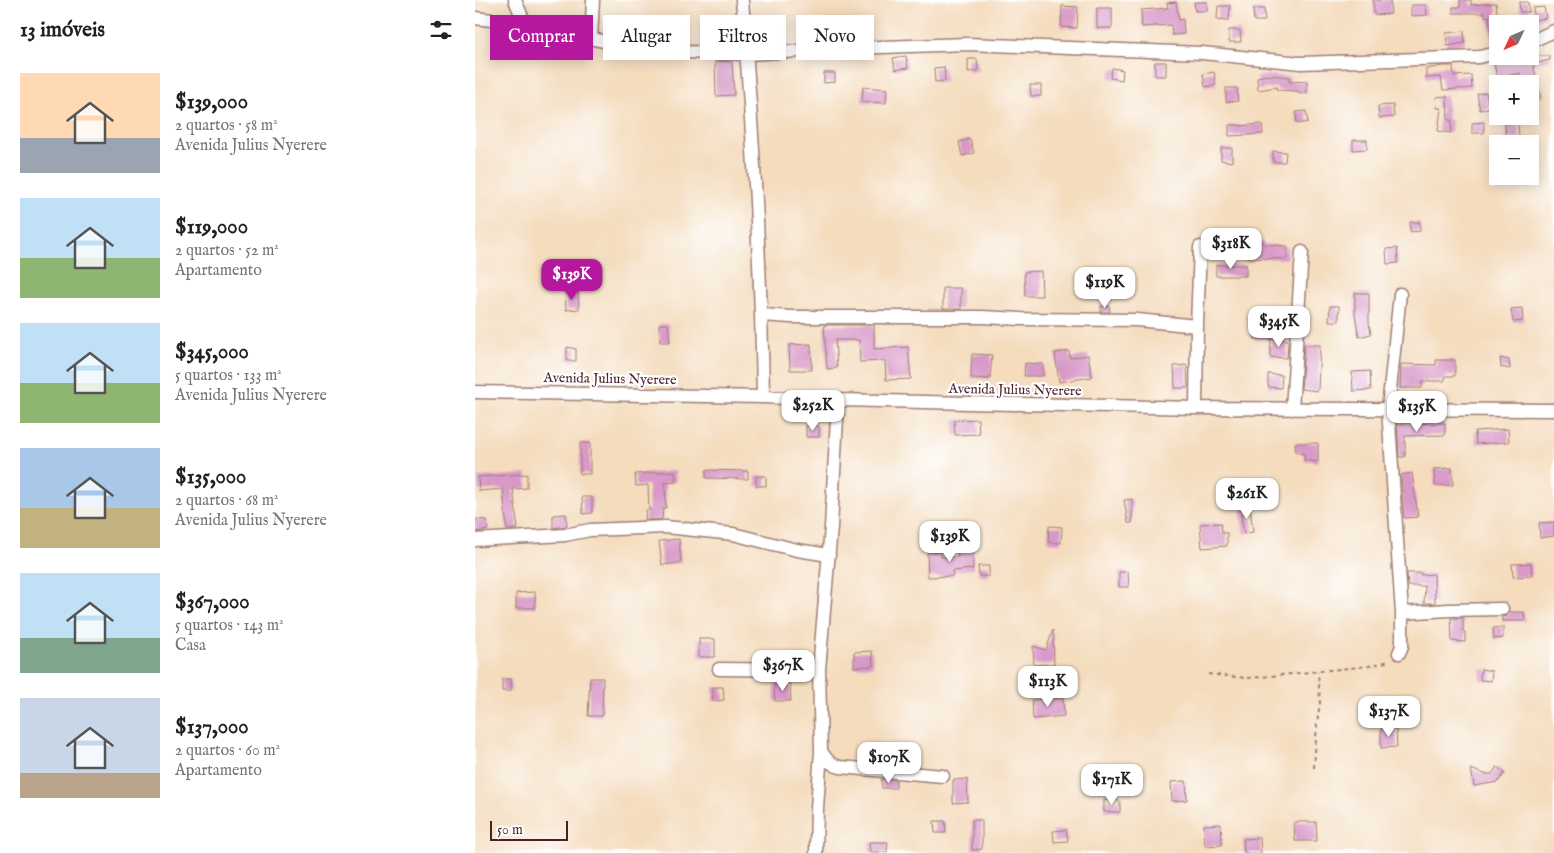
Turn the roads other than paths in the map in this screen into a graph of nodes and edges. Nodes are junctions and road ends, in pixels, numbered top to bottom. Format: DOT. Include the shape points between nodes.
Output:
graph roads {
  1 [pos="515,0"];
  2 [pos="593,0"];
  3 [pos="742,0"];
  4 [pos="521,15"];
  5 [pos="592,15"];
  6 [pos="743,15"];
  7 [pos="475,18"];
  8 [pos="490,20"];
  9 [pos="1554,31"];
  10 [pos="1539,38"];
  11 [pos="593,39"];
  12 [pos="700,52"];
  13 [pos="786,52"];
  14 [pos="1489,55"];
  15 [pos="747,60"];
  16 [pos="1200,247"];
  17 [pos="1302,252"];
  18 [pos="1400,294"];
  19 [pos="762,315"];
  20 [pos="1197,326"];
  21 [pos="475,392"];
  22 [pos="763,397"];
  23 [pos="838,400"];
  24 [pos="1197,408"];
  25 [pos="1292,409"];
  26 [pos="1388,409"];
  27 [pos="1554,410"];
  28 [pos="475,540"];
  29 [pos="829,554"];
  30 [pos="1502,609"];
  31 [pos="1402,613"];
  32 [pos="1399,653"];
  33 [pos="719,670"];
  34 [pos="819,670"];
  35 [pos="821,752"];
  36 [pos="943,776"];
  37 [pos="816,853"];
  1 -- 4 [label="street"];
  2 -- 5 [label="street"];
  3 -- 6 [label="street"];
  7 -- 8 [label="street"];
  9 -- 10 [label="street"];
  11 -- 12 [label="street" via="645,49"];
  13 -- 14 [label="street" via="967,44 1202,53 1301,63"];
  15 -- 19 [label="street"];
  16 -- 20 [label="street"];
  17 -- 25 [label="street"];
  18 -- 26 [label="street"];
  19 -- 20 [label="street" via="1137,320"];
  19 -- 22 [label="street"];
  20 -- 24 [label="street"];
  21 -- 22 [label="street, Avenida Julius Nyerere"];
  22 -- 23 [label="street, Avenida Julius Nyerere"];
  23 -- 24 [label="street, Avenida Julius Nyerere"];
  23 -- 29 [label="street"];
  24 -- 25 [label="street, Avenida Julius Nyerere"];
  25 -- 26 [label="street, Avenida Julius Nyerere"];
  26 -- 27 [label="street, Avenida Julius Nyerere"];
  26 -- 31 [label="street"];
  28 -- 29 [label="street" via="667,527 733,534 797,550"];
  29 -- 34 [label="street"];
  30 -- 31 [label="street"];
  31 -- 32 [label="street"];
  33 -- 34 [label="street"];
  34 -- 35 [label="street"];
  35 -- 36 [label="street" via="833,766"];
  35 -- 37 [label="street"];
}
